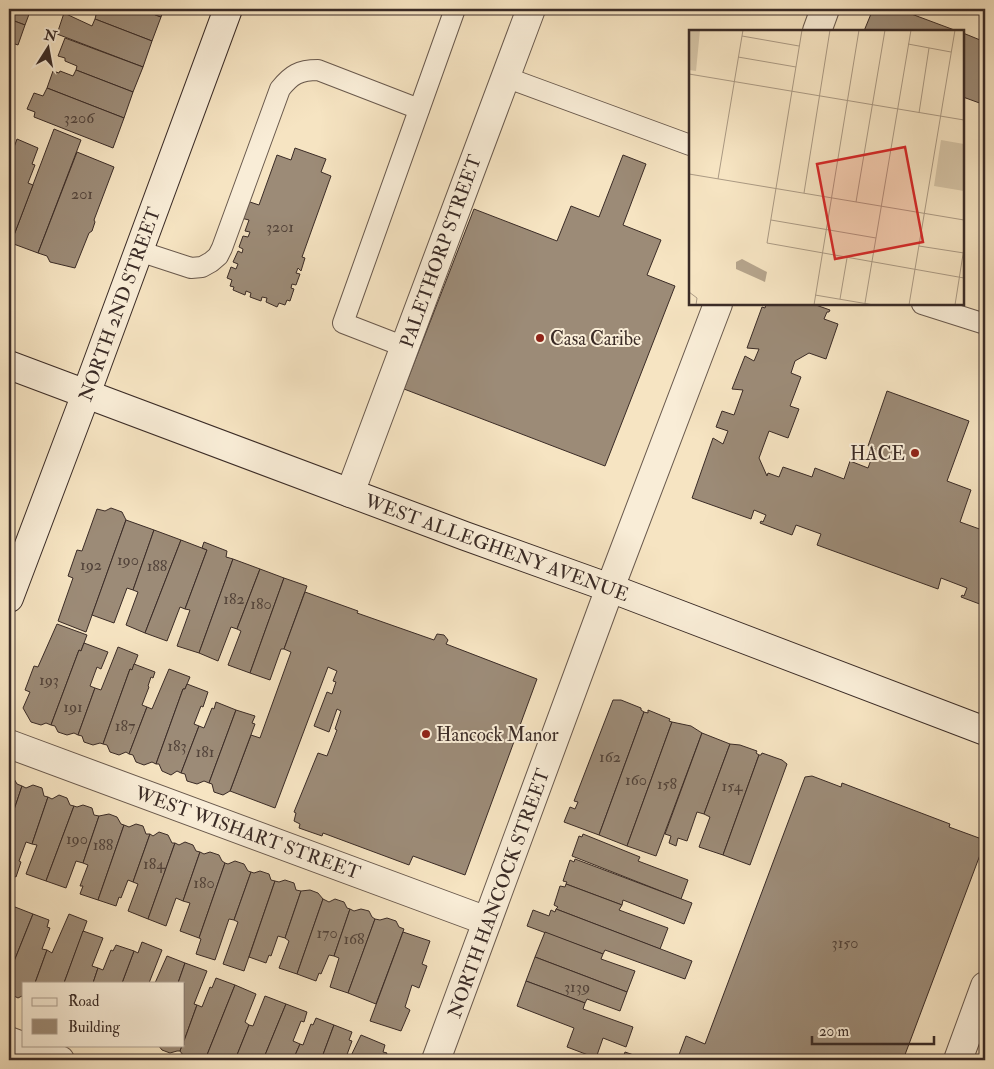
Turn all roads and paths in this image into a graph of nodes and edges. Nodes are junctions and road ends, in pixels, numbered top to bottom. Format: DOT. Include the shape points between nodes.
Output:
graph roads {
  1 [pos="228,9"];
  2 [pos="455,9"];
  3 [pos="530,9"];
  4 [pos="825,9"];
  5 [pos="817,30"];
  6 [pos="505,77"];
  7 [pos="419,109"];
  8 [pos="689,145"];
  9 [pos="139,251"];
  10 [pos="718,305"];
  11 [pos="925,305"];
  12 [pos="985,324"];
  13 [pos="405,347"];
  14 [pos="9,365"];
  15 [pos="86,394"];
  16 [pos="350,493"];
  17 [pos="610,588"];
  18 [pos="9,598"];
  19 [pos="985,731"];
  20 [pos="9,744"];
  21 [pos="487,921"];
  22 [pos="985,986"];
  23 [pos="9,1040"];
  24 [pos="22,1045"];
  25 [pos="24,1046"];
  26 [pos="60,1060"];
  27 [pos="436,1060"];
  28 [pos="958,1060"];
  1 -- 9 [label="street, NORTH 2ND STREET"];
  2 -- 7 [label="lane"];
  3 -- 6 [label="street, PALETHORP STREET"];
  4 -- 5 [label="street"];
  6 -- 8 [label="lane"];
  6 -- 13 [label="street, PALETHORP STREET"];
  7 -- 9 [label="lane" via="318,70 297,73 280,89 218,256 202,266 190,268"];
  7 -- 13 [label="lane" via="343,323"];
  9 -- 15 [label="street, NORTH 2ND STREET"];
  10 -- 17 [label="street, NORTH HANCOCK STREET"];
  11 -- 12 [label="lane"];
  13 -- 16 [label="street, PALETHORP STREET"];
  14 -- 15 [label="street, WEST ALLEGHENY AVENUE"];
  15 -- 16 [label="street, WEST ALLEGHENY AVENUE"];
  15 -- 18 [label="street, NORTH 2ND STREET"];
  16 -- 17 [label="street, WEST ALLEGHENY AVENUE"];
  17 -- 19 [label="street, WEST ALLEGHENY AVENUE"];
  17 -- 21 [label="street, NORTH HANCOCK STREET"];
  20 -- 21 [label="street, WEST WISHART STREET"];
  21 -- 27 [label="street, NORTH HANCOCK STREET"];
  22 -- 28 [label="street"];
  23 -- 24 [label="street"];
  25 -- 26 [label="street"];
}
